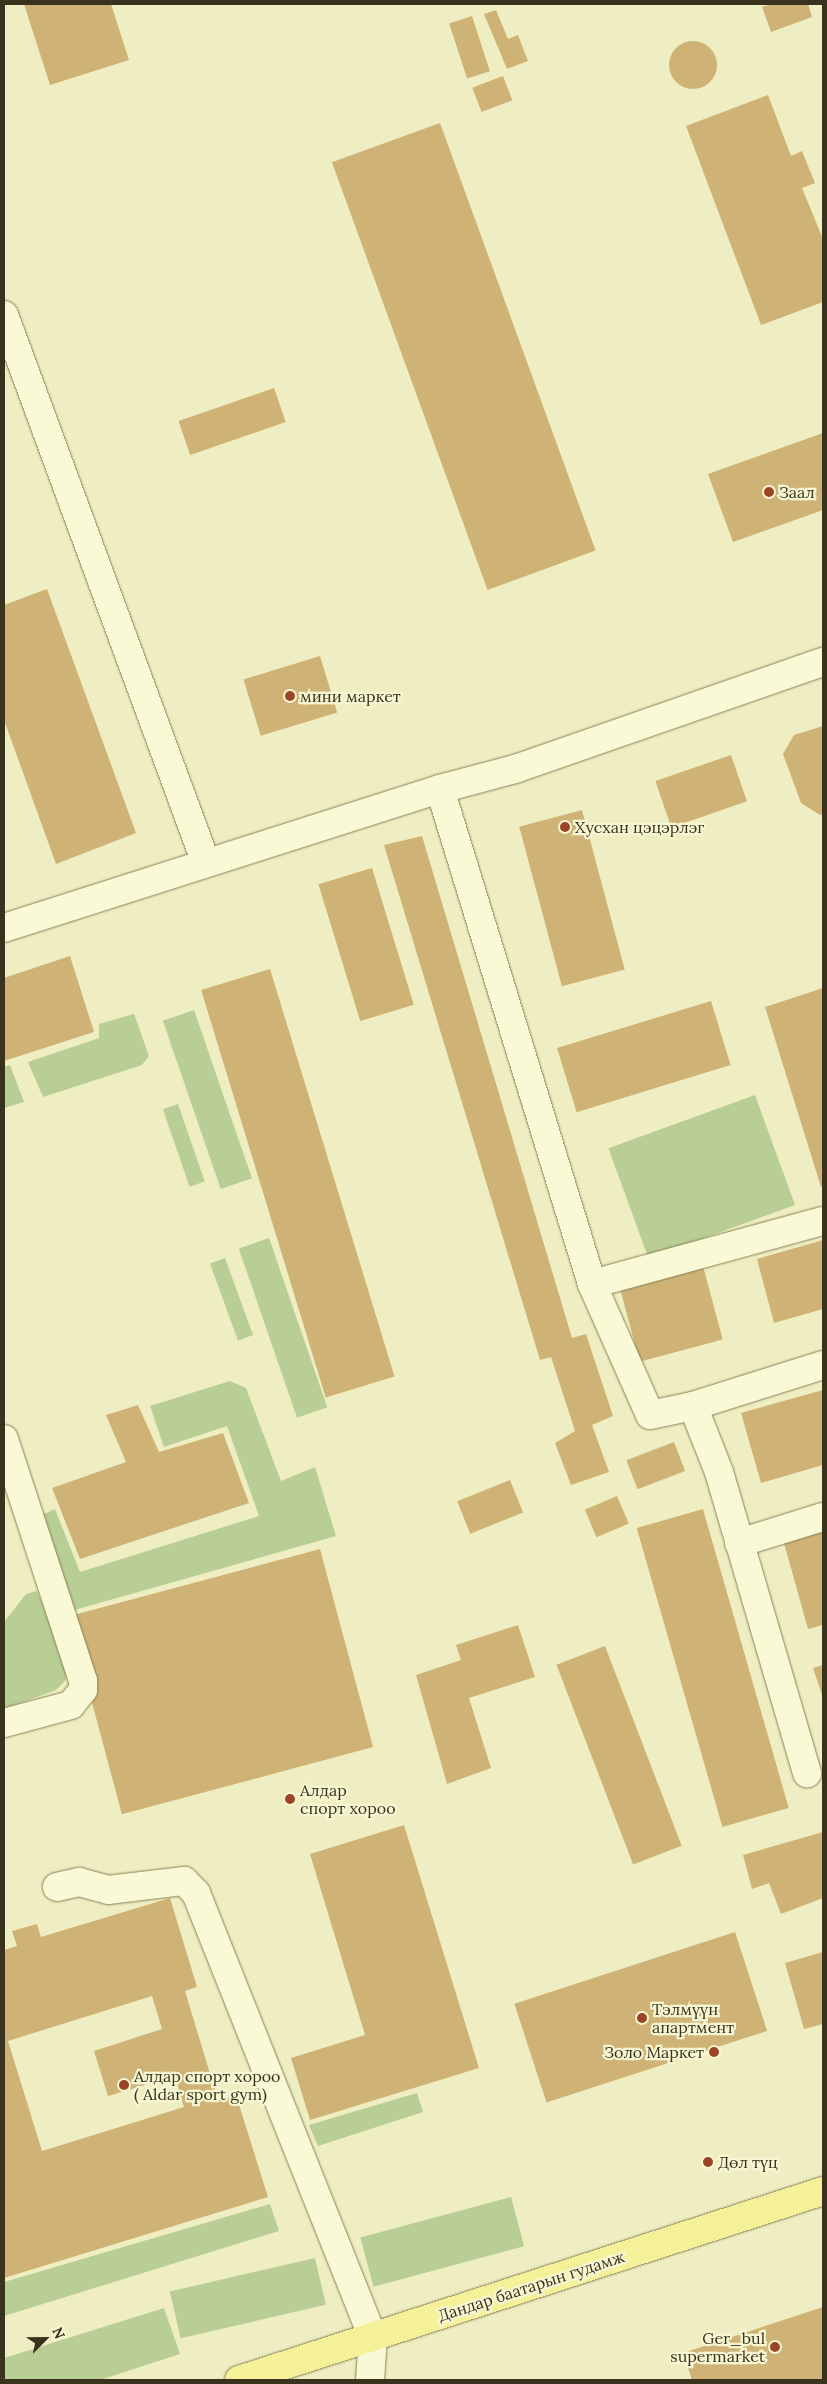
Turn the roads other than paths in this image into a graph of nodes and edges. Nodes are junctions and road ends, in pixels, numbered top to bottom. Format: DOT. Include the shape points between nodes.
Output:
graph roads {
  1 [pos="4,314"];
  2 [pos="823,662"];
  3 [pos="440,789"];
  4 [pos="206,864"];
  5 [pos="4,928"];
  6 [pos="823,1221"];
  7 [pos="592,1284"];
  8 [pos="823,1365"];
  9 [pos="692,1406"];
  10 [pos="4,1439"];
  11 [pos="823,1517"];
  12 [pos="738,1543"];
  13 [pos="4,1723"];
  14 [pos="807,1773"];
  15 [pos="57,1887"];
  16 [pos="823,2191"];
  17 [pos="373,2337"];
  18 [pos="239,2380"];
  19 [pos="370,2380"];
  1 -- 4 [label="street"];
  2 -- 3 [label="street" via="515,769"];
  3 -- 4 [label="street"];
  3 -- 7 [label="street"];
  4 -- 5 [label="street"];
  6 -- 7 [label="street"];
  7 -- 9 [label="street" via="650,1415"];
  8 -- 9 [label="street"];
  9 -- 12 [label="street" via="719,1472"];
  10 -- 13 [label="street" via="83,1681 83,1690 71,1705"];
  11 -- 12 [label="street"];
  12 -- 14 [label="street"];
  15 -- 17 [label="street" via="79,1882 108,1890 184,1881 196,1893"];
  16 -- 17 [label="main road, Дандар баатарын гудамж"];
  17 -- 18 [label="main road, Дандар баатарын гудамж"];
  17 -- 19 [label="street"];
}
